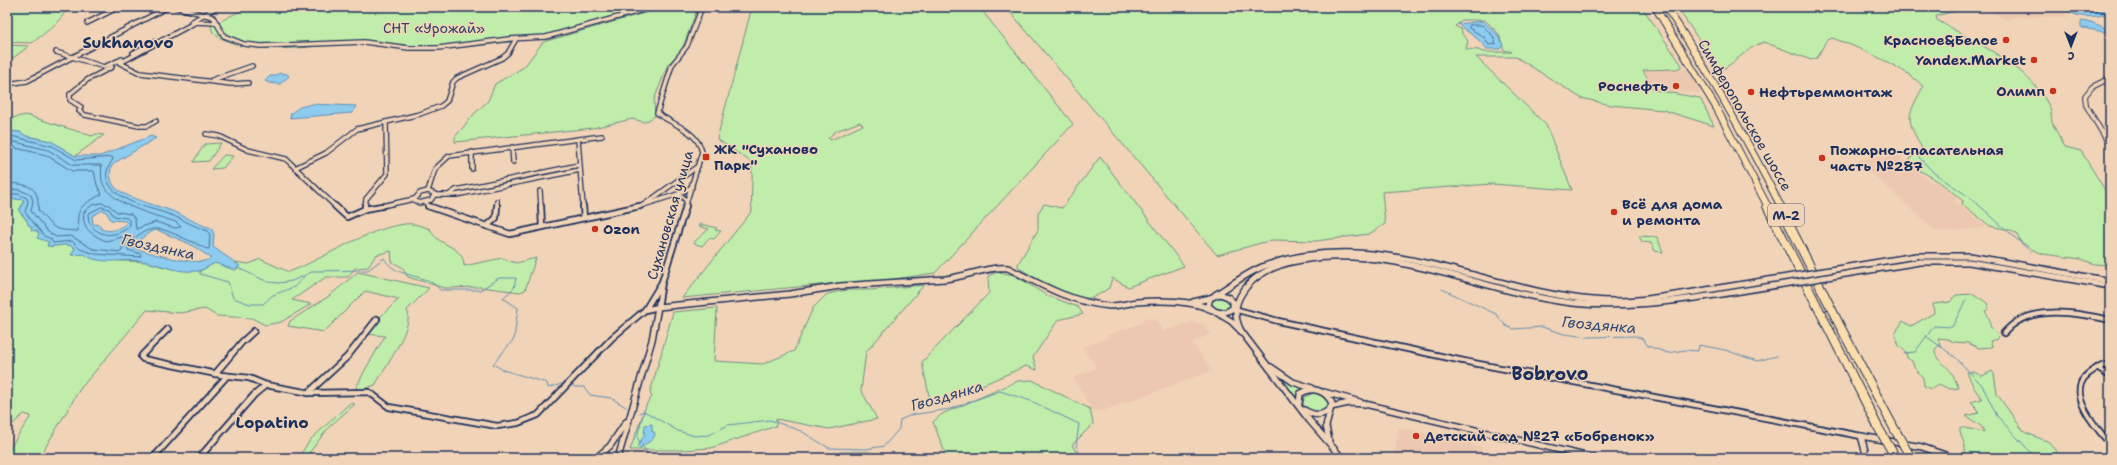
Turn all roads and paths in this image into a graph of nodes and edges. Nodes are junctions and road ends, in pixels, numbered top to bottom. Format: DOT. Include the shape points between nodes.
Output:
graph roads {
  1 [pos="119,7"];
  2 [pos="168,7"];
  3 [pos="176,7"];
  4 [pos="217,7"];
  5 [pos="654,7"];
  6 [pos="702,7"];
  7 [pos="1655,7"];
  8 [pos="1666,7"];
  9 [pos="204,15"];
  10 [pos="87,23"];
  11 [pos="218,23"];
  12 [pos="516,39"];
  13 [pos="56,52"];
  14 [pos="71,58"];
  15 [pos="120,63"];
  16 [pos="252,66"];
  17 [pos="2110,78"];
  18 [pos="210,81"];
  19 [pos="7,84"];
  20 [pos="248,84"];
  21 [pos="156,121"];
  22 [pos="386,122"];
  23 [pos="206,134"];
  24 [pos="602,136"];
  25 [pos="578,139"];
  26 [pos="2110,146"];
  27 [pos="512,147"];
  28 [pos="472,152"];
  29 [pos="513,162"];
  30 [pos="579,165"];
  31 [pos="698,166"];
  32 [pos="296,168"];
  33 [pos="472,169"];
  34 [pos="580,170"];
  35 [pos="683,178"];
  36 [pos="695,178"];
  37 [pos="692,187"];
  38 [pos="428,191"];
  39 [pos="540,191"];
  40 [pos="450,194"];
  41 [pos="435,195"];
  42 [pos="675,195"];
  43 [pos="414,199"];
  44 [pos="497,201"];
  45 [pos="687,202"];
  46 [pos="426,203"];
  47 [pos="642,206"];
  48 [pos="364,209"];
  49 [pos="584,218"];
  50 [pos="487,226"];
  51 [pos="542,227"];
  52 [pos="2110,281"];
  53 [pos="662,282"];
  54 [pos="2110,286"];
  55 [pos="1215,295"];
  56 [pos="1210,298"];
  57 [pos="1189,303"];
  58 [pos="658,306"];
  59 [pos="1233,308"];
  60 [pos="645,310"];
  61 [pos="1214,311"];
  62 [pos="377,319"];
  63 [pos="2110,320"];
  64 [pos="168,329"];
  65 [pos="254,331"];
  66 [pos="1242,331"];
  67 [pos="2004,333"];
  68 [pos="1267,364"];
  69 [pos="2110,364"];
  70 [pos="2097,368"];
  71 [pos="215,374"];
  72 [pos="227,376"];
  73 [pos="2110,376"];
  74 [pos="266,385"];
  75 [pos="1318,390"];
  76 [pos="308,393"];
  77 [pos="1365,404"];
  78 [pos="1331,407"];
  79 [pos="1302,409"];
  80 [pos="632,410"];
  81 [pos="1861,436"];
  82 [pos="1330,441"];
  83 [pos="2110,444"];
  84 [pos="1895,457"];
  85 [pos="153,458"];
  86 [pos="199,458"];
  87 [pos="596,458"];
  88 [pos="618,458"];
  89 [pos="1342,458"];
  90 [pos="1594,458"];
  91 [pos="1867,458"];
  92 [pos="1911,458"];
  93 [pos="1954,458"];
  1 -- 10 [label="street"];
  2 -- 14 [label="street"];
  3 -- 9 [label="street"];
  4 -- 9 [label="street"];
  5 -- 12 [label="street" via="553,36"];
  6 -- 31 [label="street, Сухановская улица" via="687,46 672,66 657,113 692,134 700,143 702,152"];
  7 -- 84 [label="highway, Симферопольское шоссе / М-2, bridge" via="1729,128 1843,362"];
  8 -- 92 [label="highway, Симферопольское шоссе / М-2, bridge" via="1741,128 1858,362"];
  9 -- 11 [label="street" via="213,17"];
  9 -- 14 [label="street" via="110,66 104,67"];
  11 -- 12 [label="street" via="220,31 230,39 261,46 364,42 426,49"];
  11 -- 15 [label="street" via="196,22"];
  12 -- 22 [label="street" via="502,58 457,78 453,82 447,101 441,106"];
  13 -- 14 [label="street"];
  14 -- 19 [label="street" via="27,81"];
  15 -- 18 [label="street" via="140,73"];
  15 -- 21 [label="street" via="83,83 70,94 70,100 81,106 81,113 92,116 139,126 147,126"];
  16 -- 18 [label="street"];
  17 -- 26 [label="street" via="2092,87 2085,96 2086,105"];
  18 -- 20 [label="street"];
  22 -- 32 [label="street" via="357,129 326,153"];
  22 -- 48 [label="street" via="387,174 366,199"];
  23 -- 32 [label="street" via="219,136 248,150 282,157"];
  24 -- 25 [label="street"];
  25 -- 27 [label="street"];
  25 -- 30 [label="street"];
  27 -- 28 [label="street"];
  27 -- 29 [label="street"];
  28 -- 33 [label="street"];
  28 -- 38 [label="street" via="446,157 435,169"];
  30 -- 34 [label="street"];
  30 -- 40 [label="street" via="456,190"];
  31 -- 35 [label="street"];
  31 -- 36 [label="street, Сухановская улица"];
  32 -- 48 [label="street" via="347,217"];
  34 -- 40 [label="street" via="456,195"];
  34 -- 49 [label="street"];
  35 -- 36 [label="street"];
  35 -- 47 [label="street"];
  36 -- 37 [label="street, Сухановская улица"];
  37 -- 42 [label="street"];
  37 -- 45 [label="street, Сухановская улица"];
  38 -- 41 [label="street" via="434,192"];
  38 -- 43 [label="street" via="420,193"];
  39 -- 51 [label="street"];
  40 -- 41 [label="street"];
  41 -- 46 [label="street"];
  42 -- 45 [label="street" via="682,196"];
  42 -- 47 [label="street"];
  43 -- 46 [label="street" via="419,203"];
  43 -- 48 [label="street"];
  44 -- 50 [label="street" via="496,218"];
  45 -- 53 [label="street, Сухановская улица"];
  46 -- 50 [label="street" via="429,207"];
  47 -- 49 [label="street"];
  49 -- 51 [label="street"];
  50 -- 51 [label="street" via="510,234"];
  52 -- 55 [label="street, bridge" via="2074,276 1983,256 1949,253 1630,300 1593,300 1547,293 1410,258 1358,252 1310,254 1287,259 1261,267"];
  53 -- 58 [label="street, Сухановская улица"];
  53 -- 60 [label="street"];
  54 -- 59 [label="street, bridge" via="2081,283 1980,261 1955,260 1920,262 1633,306 1594,305 1538,296 1396,261 1334,256 1292,263 1261,274 1246,287"];
  55 -- 56 [label="street"];
  55 -- 59 [label="street" via="1228,297 1233,302"];
  56 -- 57 [label="street"];
  56 -- 61 [label="street" via="1208,305"];
  57 -- 58 [label="street" via="1138,302 1111,306 1084,301 1059,294 1012,269 1000,267 956,278 840,286 790,294"];
  57 -- 61 [label="street"];
  58 -- 60 [label="street"];
  58 -- 80 [label="street, Сухановская улица" via="652,340"];
  59 -- 61 [label="street" via="1227,312"];
  59 -- 66 [label="street"];
  59 -- 81 [label="street" via="1278,322 1468,362"];
  60 -- 76 [label="street" via="612,338 538,415 518,423 492,427 389,407 368,392"];
  61 -- 66 [label="street"];
  62 -- 76 [label="street" via="347,357"];
  63 -- 67 [label="street" via="2080,314 2042,314 2017,320 2008,325"];
  64 -- 71 [label="street" via="141,357"];
  65 -- 71 [label="street"];
  66 -- 68 [label="street"];
  68 -- 75 [label="street" via="1293,382"];
  68 -- 79 [label="street"];
  69 -- 70 [label="street"];
  70 -- 73 [label="street"];
  70 -- 83 [label="street" via="2085,376 2078,387 2080,402"];
  71 -- 72 [label="street"];
  72 -- 74 [label="street" via="249,378"];
  72 -- 85 [label="street"];
  74 -- 76 [label="street"];
  74 -- 86 [label="street" via="254,395"];
  75 -- 77 [label="street"];
  75 -- 78 [label="street" via="1330,399"];
  75 -- 79 [label="street" via="1307,390 1300,394 1298,401"];
  77 -- 78 [label="street" via="1349,403"];
  77 -- 90 [label="street"];
  78 -- 79 [label="street" via="1329,412 1319,415"];
  78 -- 82 [label="street" via="1326,426"];
  79 -- 82 [label="street"];
  80 -- 87 [label="street" via="617,438"];
  80 -- 88 [label="street, Сухановская улица"];
  81 -- 91 [label="street"];
  81 -- 93 [label="street" via="1925,449"];
  82 -- 89 [label="street"];
}
